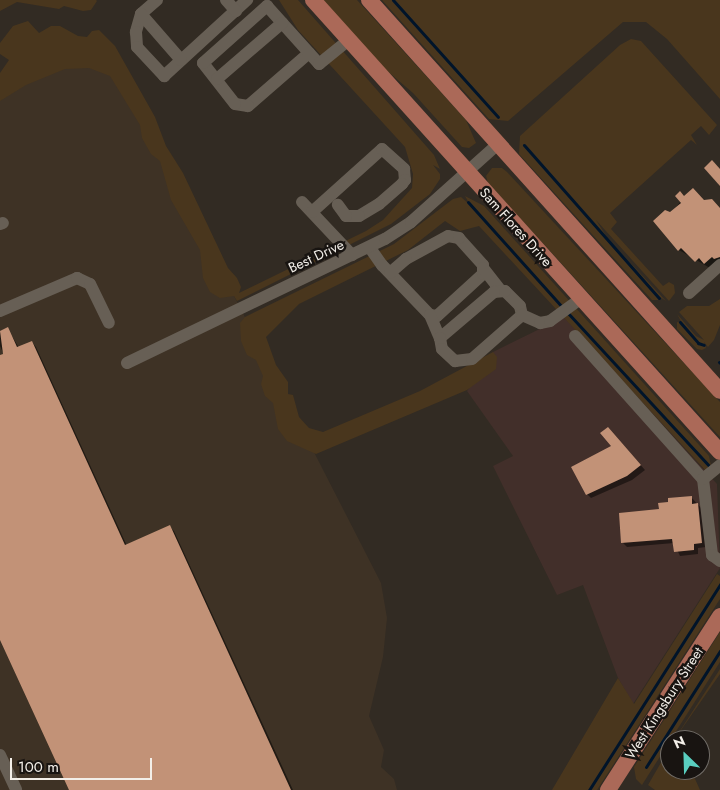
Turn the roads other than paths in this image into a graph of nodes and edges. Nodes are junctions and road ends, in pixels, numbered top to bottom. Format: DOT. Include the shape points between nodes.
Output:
graph roads {
  1 [pos="157,0"];
  2 [pos="226,0"];
  3 [pos="247,0"];
  4 [pos="313,0"];
  5 [pos="368,0"];
  6 [pos="264,3"];
  7 [pos="236,11"];
  8 [pos="141,14"];
  9 [pos="282,23"];
  10 [pos="349,40"];
  11 [pos="309,53"];
  12 [pos="181,60"];
  13 [pos="219,81"];
  14 [pos="498,144"];
  15 [pos="468,173"];
  16 [pos="333,200"];
  17 [pos="302,202"];
  18 [pos="312,212"];
  19 [pos="370,248"];
  20 [pos="352,256"];
  21 [pos="720,265"];
  22 [pos="483,268"];
  23 [pos="390,273"];
  24 [pos="500,290"];
  25 [pos="689,293"];
  26 [pos="580,299"];
  27 [pos="0,311"];
  28 [pos="522,315"];
  29 [pos="430,316"];
  30 [pos="109,323"];
  31 [pos="575,336"];
  32 [pos="440,338"];
  33 [pos="127,363"];
  34 [pos="720,392"];
  35 [pos="720,452"];
  36 [pos="720,465"];
  37 [pos="703,479"];
  38 [pos="720,561"];
  39 [pos="720,616"];
  40 [pos="0,755"];
  41 [pos="16,790"];
  42 [pos="608,790"];
  1 -- 8 [label="street"];
  2 -- 7 [label="street"];
  3 -- 7 [label="street"];
  4 -- 10 [label="main road, Sam Flores Drive"];
  5 -- 14 [label="main road"];
  6 -- 9 [label="street"];
  6 -- 13 [label="street" via="203,63"];
  7 -- 12 [label="street"];
  8 -- 12 [label="street"];
  8 -- 12 [label="street" via="136,32 137,47 164,76"];
  9 -- 11 [label="street"];
  9 -- 13 [label="street"];
  10 -- 11 [label="street" via="319,64"];
  10 -- 15 [label="main road, Sam Flores Drive"];
  11 -- 13 [label="street" via="248,106 226,82"];
  14 -- 15 [label="street, Best Drive"];
  14 -- 34 [label="main road"];
  15 -- 19 [label="street, Best Drive" via="412,222"];
  15 -- 26 [label="main road, Sam Flores Drive"];
  16 -- 16 [label="street" via="382,149 404,169 405,180 379,204 359,216 351,215"];
  16 -- 18 [label="street"];
  17 -- 18 [label="street"];
  18 -- 20 [label="street"];
  19 -- 20 [label="street, Best Drive"];
  19 -- 23 [label="street"];
  20 -- 33 [label="street, Best Drive"];
  21 -- 25 [label="street"];
  22 -- 23 [label="street" via="459,238 448,236 406,259"];
  22 -- 24 [label="street"];
  22 -- 29 [label="street" via="483,274 444,310 437,316"];
  23 -- 29 [label="street"];
  24 -- 28 [label="street" via="516,301 523,310"];
  24 -- 32 [label="street" via="488,296"];
  26 -- 28 [label="street" via="550,321 540,323"];
  26 -- 35 [label="main road, Sam Flores Drive"];
  27 -- 30 [label="street" via="77,278 90,284"];
  28 -- 32 [label="street" via="472,359 464,361 448,357"];
  29 -- 32 [label="street"];
  31 -- 37 [label="street"];
  36 -- 37 [label="street"];
  37 -- 38 [label="street" via="712,555"];
  39 -- 42 [label="main road, West Kingsbury Street"];
  40 -- 41 [label="street"];
}
